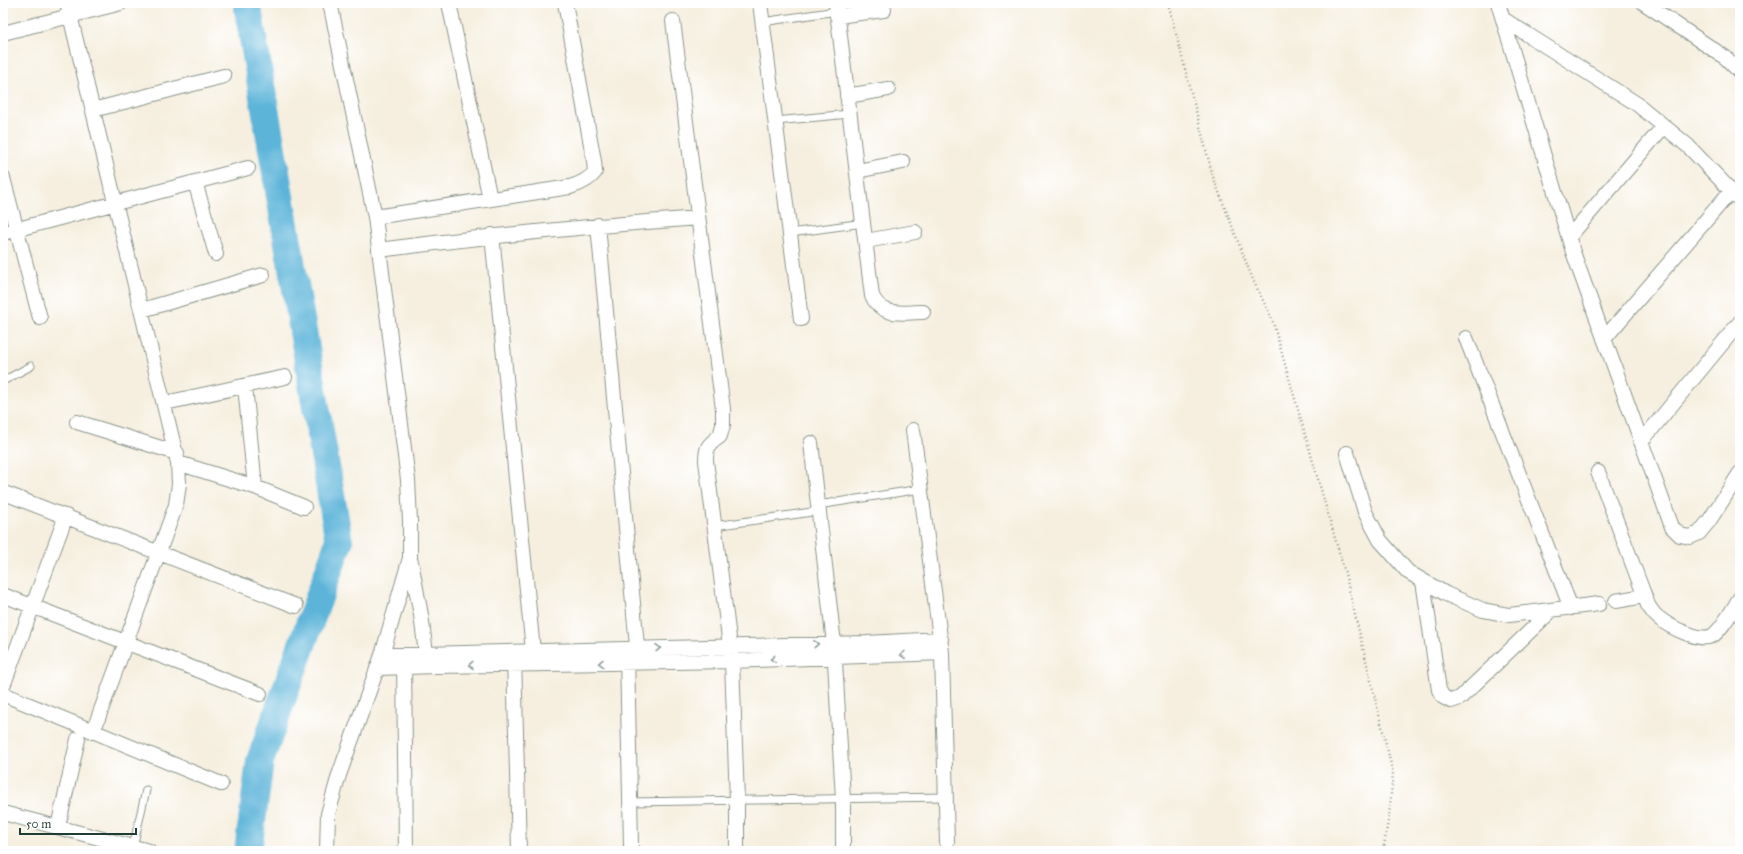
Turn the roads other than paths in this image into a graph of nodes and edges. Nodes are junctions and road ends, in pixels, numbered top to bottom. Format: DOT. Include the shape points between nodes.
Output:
graph roads {
  1 [pos="121,3"];
  2 [pos="330,3"];
  3 [pos="449,3"];
  4 [pos="565,3"];
  5 [pos="760,3"];
  6 [pos="1498,3"];
  7 [pos="1644,3"];
  8 [pos="69,9"];
  9 [pos="836,10"];
  10 [pos="884,10"];
  11 [pos="1503,19"];
  12 [pos="673,21"];
  13 [pos="762,22"];
  14 [pos="3,33"];
  15 [pos="1740,72"];
  16 [pos="224,76"];
  17 [pos="888,89"];
  18 [pos="847,96"];
  19 [pos="93,110"];
  20 [pos="850,114"];
  21 [pos="775,121"];
  22 [pos="1664,126"];
  23 [pos="903,162"];
  24 [pos="248,168"];
  25 [pos="857,171"];
  26 [pos="3,178"];
  27 [pos="195,182"];
  28 [pos="1736,196"];
  29 [pos="490,199"];
  30 [pos="116,203"];
  31 [pos="375,218"];
  32 [pos="698,218"];
  33 [pos="864,223"];
  34 [pos="598,225"];
  35 [pos="17,230"];
  36 [pos="915,232"];
  37 [pos="790,233"];
  38 [pos="3,234"];
  39 [pos="492,235"];
  40 [pos="1569,238"];
  41 [pos="866,241"];
  42 [pos="379,250"];
  43 [pos="216,254"];
  44 [pos="263,275"];
  45 [pos="142,310"];
  46 [pos="923,312"];
  47 [pos="40,318"];
  48 [pos="800,319"];
  49 [pos="1740,322"];
  50 [pos="1466,338"];
  51 [pos="1604,338"];
  52 [pos="31,366"];
  53 [pos="286,377"];
  54 [pos="3,381"];
  55 [pos="244,386"];
  56 [pos="165,403"];
  57 [pos="76,422"];
  58 [pos="913,430"];
  59 [pos="1641,442"];
  60 [pos="811,443"];
  61 [pos="1347,454"];
  62 [pos="177,458"];
  63 [pos="1598,472"];
  64 [pos="1740,473"];
  65 [pos="255,487"];
  66 [pos="921,490"];
  67 [pos="7,494"];
  68 [pos="304,507"];
  69 [pos="818,508"];
  70 [pos="66,516"];
  71 [pos="714,526"];
  72 [pos="160,552"];
  73 [pos="410,558"];
  74 [pos="1423,581"];
  75 [pos="3,595"];
  76 [pos="1644,596"];
  77 [pos="1740,598"];
  78 [pos="1616,601"];
  79 [pos="1599,604"];
  80 [pos="32,606"];
  81 [pos="296,606"];
  82 [pos="1571,608"];
  83 [pos="1552,610"];
  84 [pos="125,641"];
  85 [pos="942,646"];
  86 [pos="730,647"];
  87 [pos="835,650"];
  88 [pos="426,653"];
  89 [pos="632,656"];
  90 [pos="514,658"];
  91 [pos="534,658"];
  92 [pos="404,661"];
  93 [pos="732,661"];
  94 [pos="379,662"];
  95 [pos="3,686"];
  96 [pos="3,694"];
  97 [pos="260,694"];
  98 [pos="93,732"];
  99 [pos="78,739"];
  100 [pos="221,784"];
  101 [pos="146,790"];
  102 [pos="947,797"];
  103 [pos="843,799"];
  104 [pos="737,801"];
  105 [pos="630,802"];
  106 [pos="3,813"];
  107 [pos="58,827"];
  108 [pos="947,842"];
  109 [pos="631,845"];
  110 [pos="737,846"];
  111 [pos="134,847"];
  112 [pos="843,849"];
  113 [pos="149,851"];
  114 [pos="327,851"];
  115 [pos="406,851"];
  116 [pos="518,851"];
  1 -- 8 [label="street"];
  2 -- 31 [label="street"];
  3 -- 29 [label="street"];
  4 -- 29 [label="street" via="595,172 583,182 570,187"];
  5 -- 13 [label="street"];
  6 -- 11 [label="street"];
  7 -- 15 [label="street" via="1726,58"];
  8 -- 14 [label="street"];
  8 -- 19 [label="street"];
  9 -- 10 [label="street"];
  9 -- 13 [label="lane"];
  9 -- 18 [label="street"];
  11 -- 22 [label="street" via="1637,104"];
  11 -- 40 [label="street"];
  12 -- 32 [label="street"];
  13 -- 21 [label="street"];
  16 -- 19 [label="street"];
  17 -- 18 [label="street"];
  18 -- 20 [label="street"];
  19 -- 30 [label="street"];
  20 -- 21 [label="lane"];
  20 -- 25 [label="street"];
  21 -- 37 [label="street"];
  22 -- 28 [label="street" via="1688,146"];
  22 -- 40 [label="street"];
  23 -- 25 [label="street"];
  24 -- 27 [label="street"];
  25 -- 33 [label="street"];
  26 -- 35 [label="street"];
  27 -- 30 [label="street"];
  27 -- 43 [label="street"];
  28 -- 51 [label="street"];
  29 -- 31 [label="street"];
  30 -- 35 [label="street"];
  30 -- 45 [label="street"];
  31 -- 42 [label="street"];
  32 -- 34 [label="street"];
  32 -- 71 [label="street" via="723,409 720,436 708,444 706,451"];
  33 -- 37 [label="lane"];
  33 -- 41 [label="street"];
  34 -- 39 [label="street"];
  34 -- 89 [label="street"];
  35 -- 38 [label="street"];
  35 -- 47 [label="street"];
  36 -- 41 [label="street"];
  37 -- 48 [label="street"];
  39 -- 42 [label="street"];
  39 -- 91 [label="street"];
  40 -- 51 [label="street"];
  41 -- 46 [label="street" via="872,296 876,304 882,310 893,313"];
  42 -- 73 [label="street" via="408,480"];
  44 -- 45 [label="street"];
  45 -- 56 [label="street"];
  49 -- 59 [label="street"];
  50 -- 82 [label="street"];
  51 -- 59 [label="street"];
  52 -- 54 [label="lane"];
  53 -- 55 [label="street"];
  55 -- 56 [label="street"];
  55 -- 65 [label="street"];
  56 -- 62 [label="street"];
  57 -- 62 [label="street"];
  58 -- 66 [label="street"];
  59 -- 64 [label="street" via="1672,527 1680,535 1690,536 1699,533"];
  60 -- 69 [label="street"];
  61 -- 74 [label="street" via="1365,512 1380,540 1408,572"];
  62 -- 65 [label="street"];
  62 -- 72 [label="street" via="179,484 176,505"];
  63 -- 76 [label="street"];
  65 -- 68 [label="street"];
  66 -- 69 [label="lane"];
  66 -- 85 [label="street"];
  67 -- 70 [label="street"];
  69 -- 71 [label="lane"];
  69 -- 87 [label="street"];
  70 -- 72 [label="street"];
  70 -- 80 [label="street"];
  71 -- 86 [label="street"];
  72 -- 81 [label="street"];
  72 -- 84 [label="street"];
  73 -- 88 [label="street"];
  73 -- 94 [label="street"];
  74 -- 83 [label="street" via="1483,610 1510,615"];
  74 -- 83 [label="street" via="1439,690 1443,697 1451,701 1460,698"];
  75 -- 80 [label="street"];
  76 -- 77 [label="street" via="1648,605 1665,623 1683,632 1706,637 1713,636 1720,628"];
  76 -- 78 [label="street"];
  79 -- 82 [label="street"];
  80 -- 84 [label="street"];
  80 -- 95 [label="street"];
  82 -- 83 [label="street"];
  84 -- 97 [label="street"];
  84 -- 98 [label="street"];
  85 -- 87 [label="street"];
  85 -- 102 [label="street"];
  86 -- 87 [label="street, one-way"];
  89 -- 86 [label="street, one-way"];
  86 -- 93 [label="street"];
  87 -- 93 [label="street, one-way"];
  87 -- 103 [label="street"];
  88 -- 90 [label="street"];
  88 -- 92 [label="street"];
  89 -- 91 [label="street"];
  89 -- 93 [label="street"];
  89 -- 105 [label="street"];
  90 -- 91 [label="street"];
  90 -- 92 [label="street, one-way"];
  90 -- 116 [label="street"];
  92 -- 94 [label="street"];
  92 -- 115 [label="street"];
  93 -- 104 [label="street"];
  94 -- 114 [label="street" via="328,814"];
  96 -- 98 [label="street"];
  98 -- 100 [label="street"];
  99 -- 107 [label="street"];
  101 -- 111 [label="lane"];
  102 -- 103 [label="lane"];
  102 -- 108 [label="street"];
  103 -- 104 [label="lane"];
  103 -- 112 [label="street"];
  104 -- 105 [label="lane"];
  104 -- 110 [label="street"];
  105 -- 109 [label="street"];
  106 -- 107 [label="street"];
  107 -- 111 [label="street"];
  111 -- 113 [label="street"];
}
